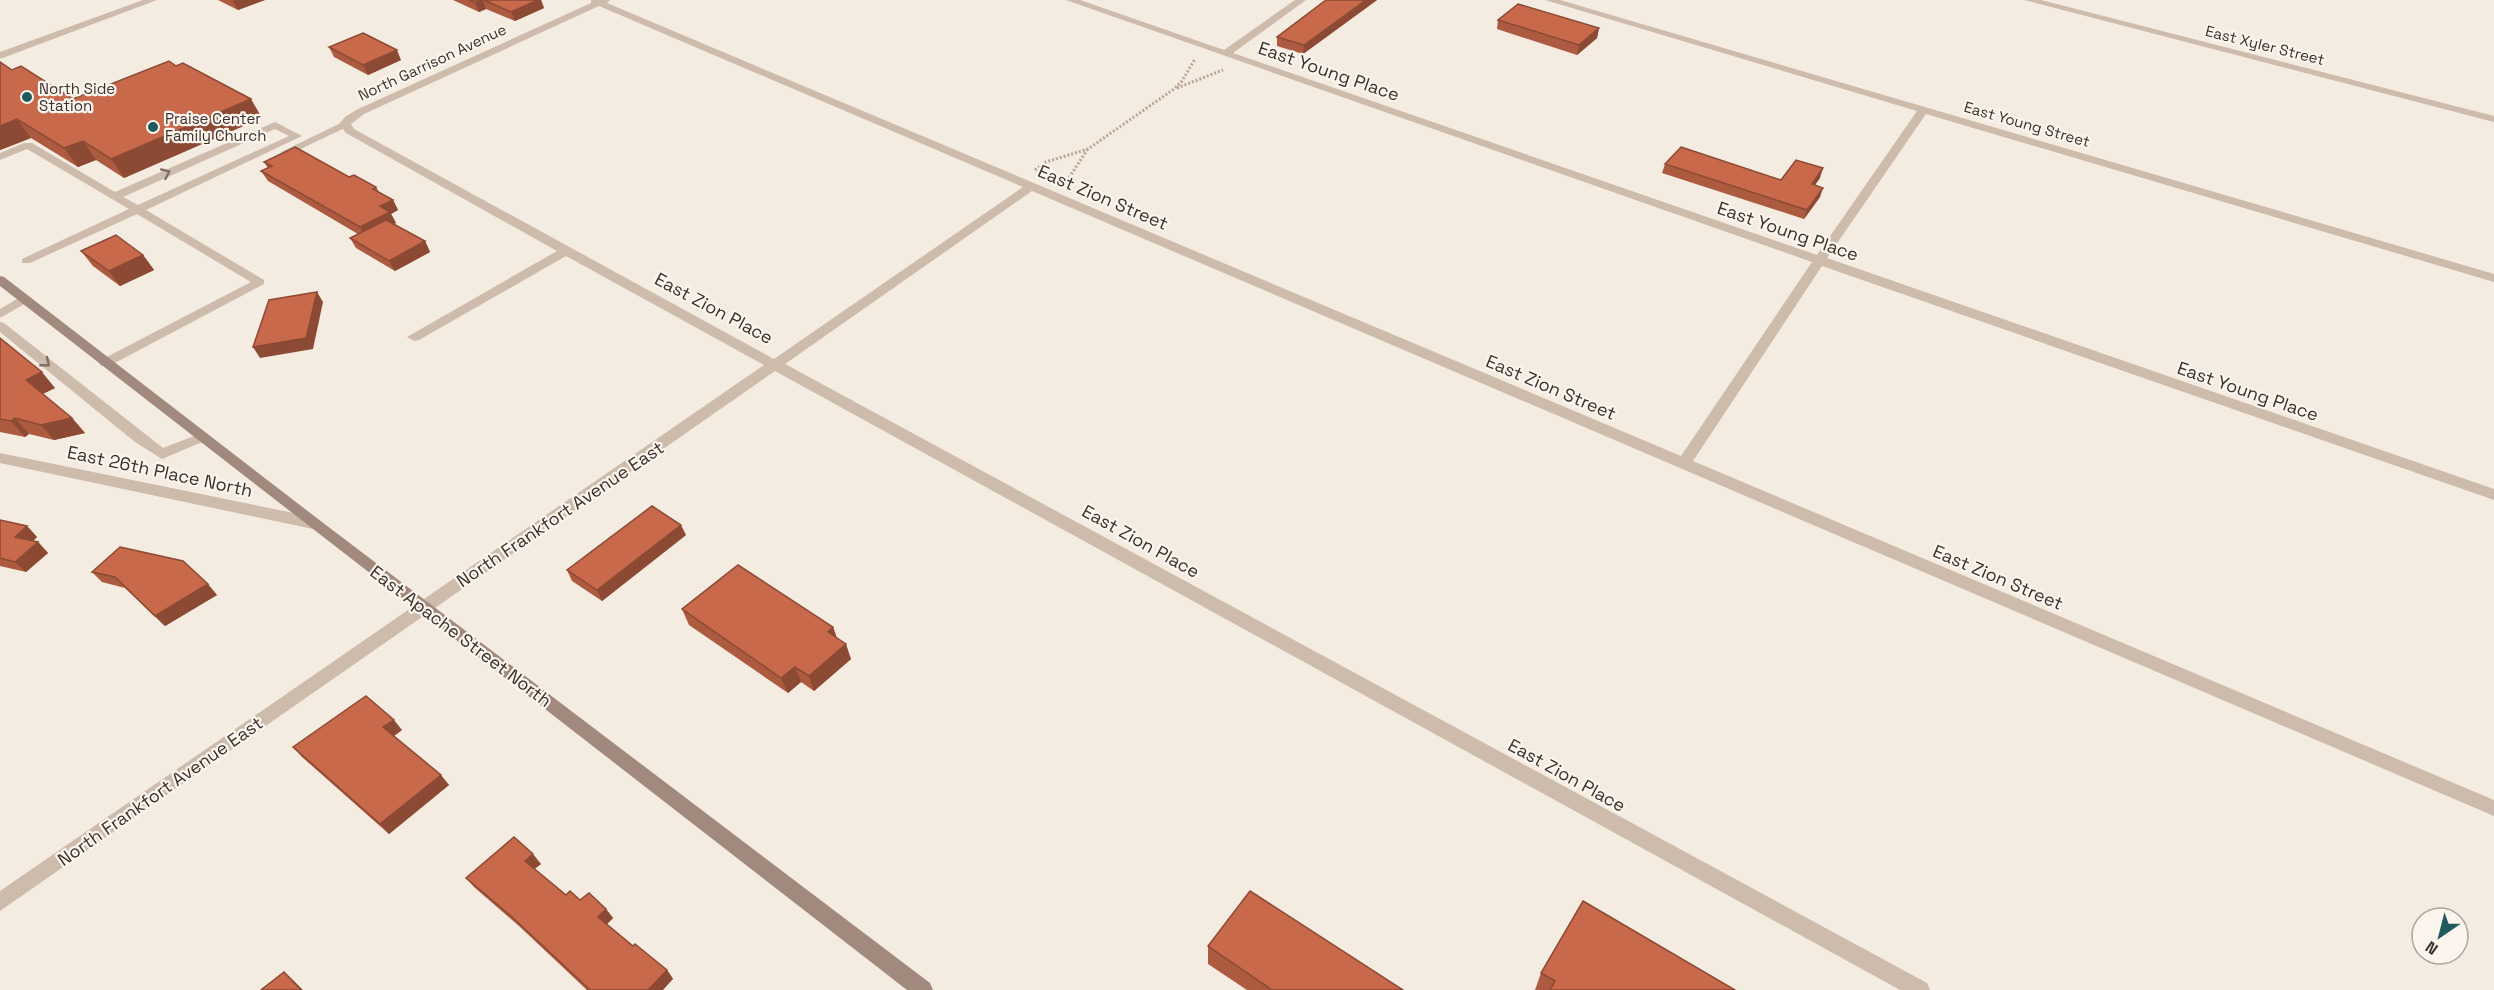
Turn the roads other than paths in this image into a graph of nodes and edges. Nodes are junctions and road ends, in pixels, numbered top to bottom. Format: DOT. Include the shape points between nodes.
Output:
graph roads {
  1 [pos="152,0"];
  2 [pos="1071,0"];
  3 [pos="1301,0"];
  4 [pos="1550,0"];
  5 [pos="2029,0"];
  6 [pos="599,1"];
  7 [pos="1224,54"];
  8 [pos="0,56"];
  9 [pos="1924,110"];
  10 [pos="2494,119"];
  11 [pos="345,124"];
  12 [pos="0,157"];
  13 [pos="210,186"];
  14 [pos="1031,187"];
  15 [pos="113,197"];
  16 [pos="135,211"];
  17 [pos="566,251"];
  18 [pos="1818,260"];
  19 [pos="26,261"];
  20 [pos="2494,278"];
  21 [pos="0,280"];
  22 [pos="24,299"];
  23 [pos="0,314"];
  24 [pos="0,326"];
  25 [pos="414,337"];
  26 [pos="105,363"];
  27 [pos="777,364"];
  28 [pos="202,436"];
  29 [pos="0,458"];
  30 [pos="1683,465"];
  31 [pos="2494,495"];
  32 [pos="313,523"];
  33 [pos="424,607"];
  34 [pos="2494,808"];
  35 [pos="0,902"];
  36 [pos="923,990"];
  37 [pos="1920,990"];
  1 -- 8 [label="street"];
  2 -- 7 [label="street, East Young Place"];
  3 -- 7 [label="street"];
  4 -- 9 [label="street, East Young Street"];
  5 -- 10 [label="street, East Xyler Street"];
  6 -- 11 [label="street, North Garrison Avenue" via="360,112"];
  6 -- 14 [label="street, East Zion Street"];
  7 -- 18 [label="street, East Young Place"];
  9 -- 18 [label="street"];
  9 -- 20 [label="street, East Young Street"];
  11 -- 13 [label="lane, North Garrison Avenue"];
  11 -- 17 [label="street, East Zion Place" via="350,131"];
  12 -- 15 [label="lane" via="28,145"];
  14 -- 27 [label="street, North Frankfort Avenue East"];
  14 -- 30 [label="street, East Zion Street"];
  15 -- 16 [label="lane"];
  15 -- 16 [label="lane, one-way" via="274,125 297,136"];
  16 -- 19 [label="lane"];
  16 -- 26 [label="lane" via="260,282"];
  17 -- 25 [label="street"];
  17 -- 27 [label="street, East Zion Place"];
  18 -- 30 [label="street"];
  18 -- 31 [label="street, East Young Place"];
  21 -- 22 [label="main road, East Apache Street North"];
  22 -- 23 [label="lane"];
  22 -- 26 [label="main road, East Apache Street North"];
  24 -- 28 [label="lane, one-way" via="162,454"];
  26 -- 28 [label="main road, East Apache Street North"];
  27 -- 33 [label="street, North Frankfort Avenue East"];
  27 -- 37 [label="street, East Zion Place"];
  28 -- 32 [label="main road, East Apache Street North"];
  29 -- 32 [label="street, East 26th Place North"];
  30 -- 34 [label="street, East Zion Street"];
  32 -- 33 [label="main road, East Apache Street North"];
  33 -- 35 [label="street, North Frankfort Avenue East"];
  33 -- 36 [label="main road, East Apache Street North"];
}
